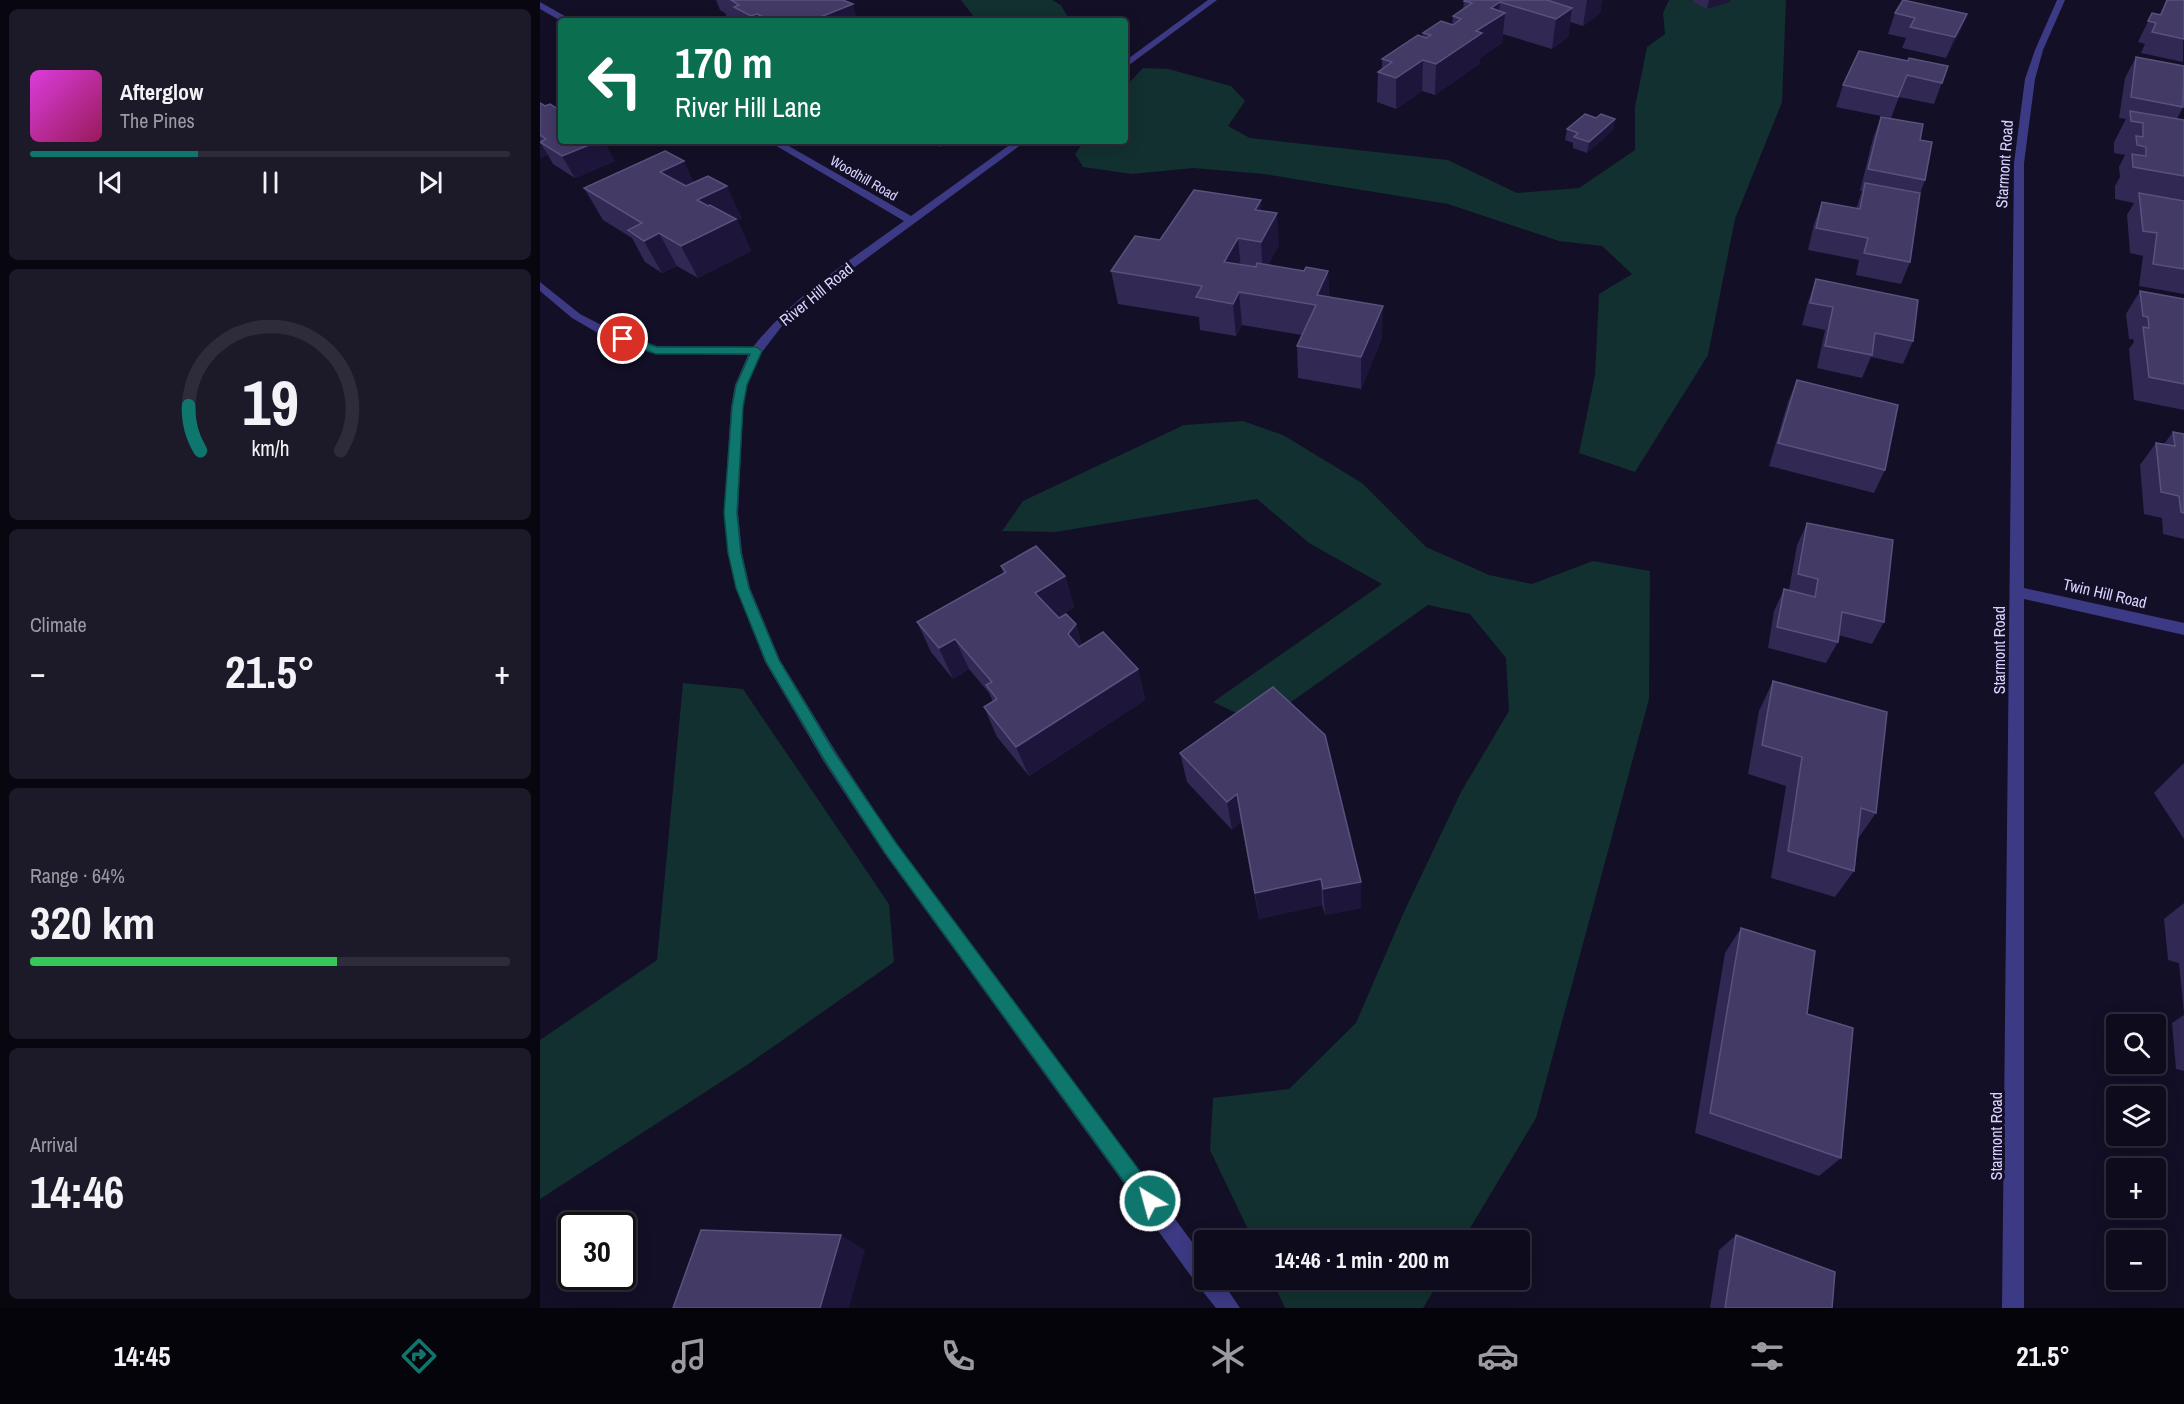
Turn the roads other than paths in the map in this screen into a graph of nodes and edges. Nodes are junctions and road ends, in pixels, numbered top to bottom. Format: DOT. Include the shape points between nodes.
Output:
graph roads {
  1 [pos="1213,0"];
  2 [pos="2061,0"];
  3 [pos="540,5"];
  4 [pos="562,18"];
  5 [pos="1128,63"];
  6 [pos="778,144"];
  7 [pos="1017,144"];
  8 [pos="911,221"];
  9 [pos="540,285"];
  10 [pos="756,351"];
  11 [pos="2018,592"];
  12 [pos="2184,629"];
  13 [pos="1194,1261"];
  14 [pos="1215,1290"];
  15 [pos="1228,1308"];
  16 [pos="2013,1308"];
  1 -- 5 [label="street"];
  2 -- 11 [label="street, Starmont Road" via="2038,50 2030,79 2019,163"];
  3 -- 4 [label="street"];
  6 -- 8 [label="street, Woodhill Road"];
  7 -- 8 [label="street, River Hill Road"];
  8 -- 10 [label="street, River Hill Road" via="802,301"];
  9 -- 10 [label="street" via="576,316 607,333 656,350"];
  10 -- 13 [label="street, River Hill Road" via="741,385 737,407 731,513 743,588 773,662 890,848"];
  11 -- 12 [label="street, Twin Hill Road"];
  11 -- 16 [label="street, Starmont Road"];
  14 -- 15 [label="street"];
}
